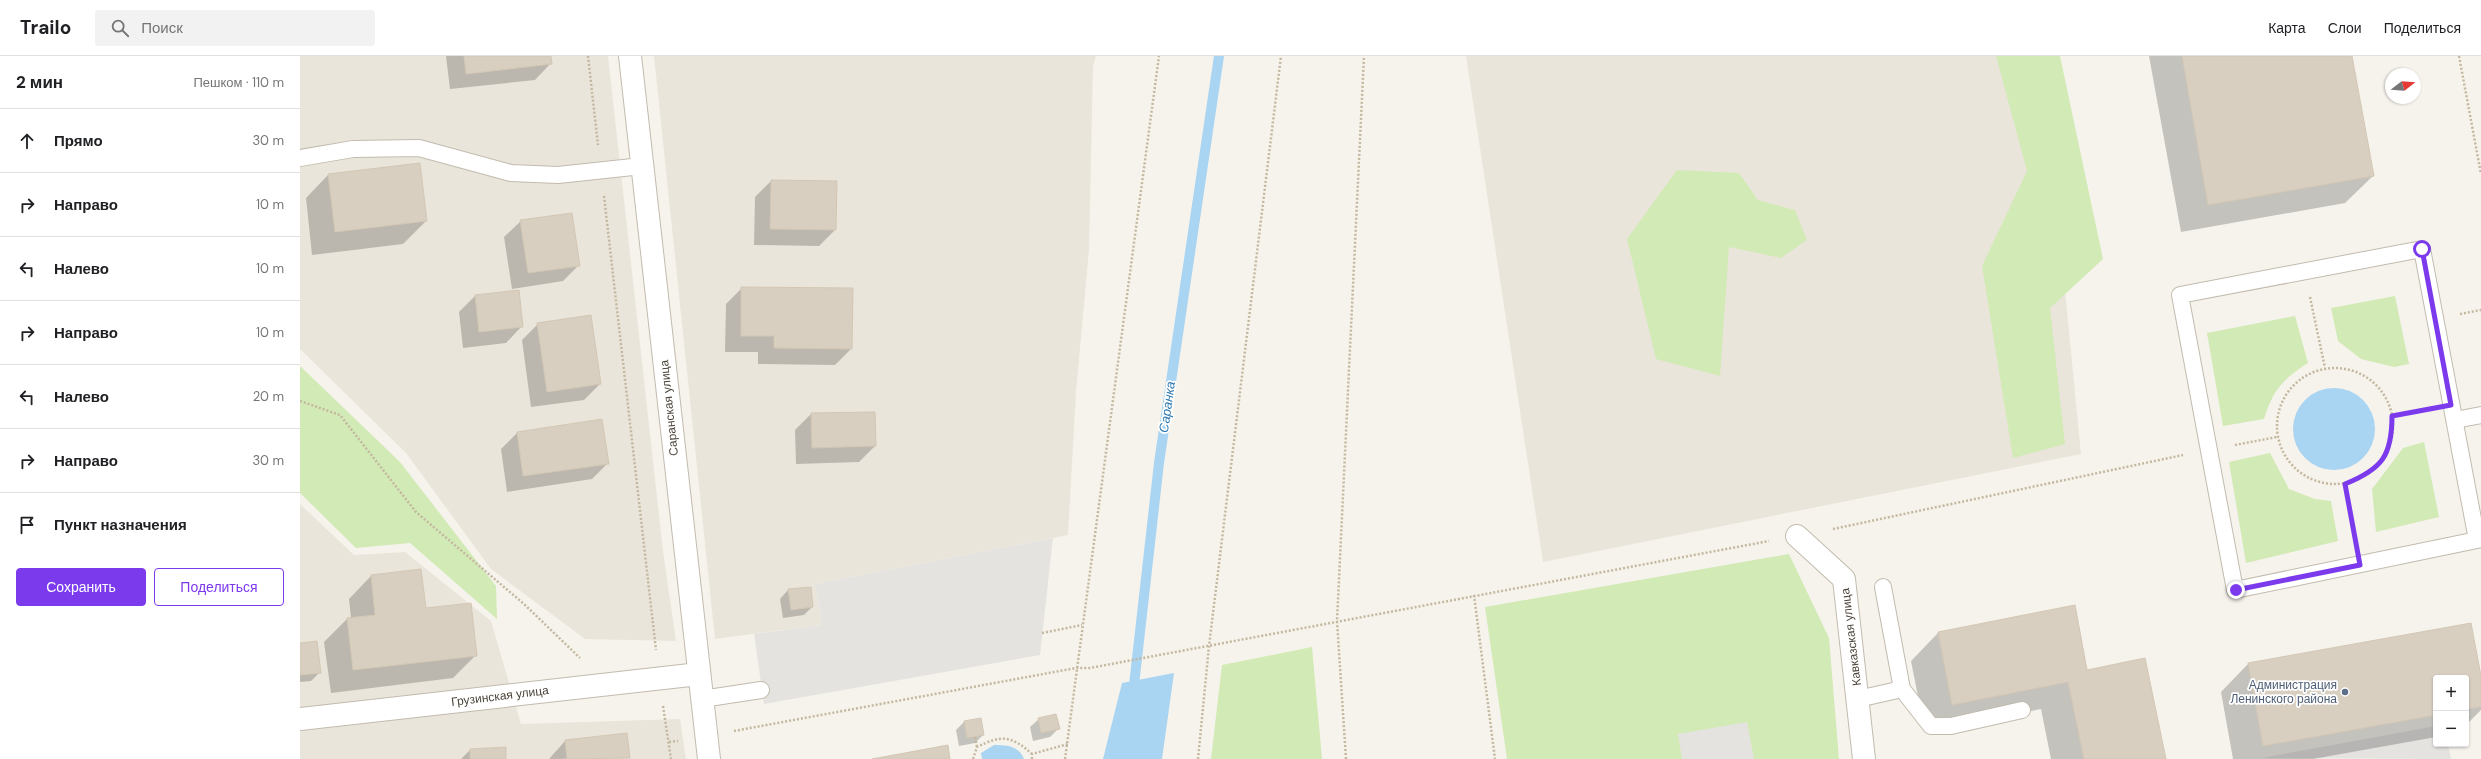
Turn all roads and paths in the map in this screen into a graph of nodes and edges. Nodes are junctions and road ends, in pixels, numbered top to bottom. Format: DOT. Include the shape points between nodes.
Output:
graph roads {
  1 [pos="588,56"];
  2 [pos="630,56"];
  3 [pos="1159,56"];
  4 [pos="1281,56"];
  5 [pos="1364,56"];
  6 [pos="2459,56"];
  7 [pos="300,158"];
  8 [pos="642,166"];
  9 [pos="601,170"];
  10 [pos="2481,174"];
  11 [pos="2305,272"];
  12 [pos="2325,368"];
  13 [pos="300,401"];
  14 [pos="2453,412"];
  15 [pos="2481,415"];
  16 [pos="2392,416"];
  17 [pos="2185,455"];
  18 [pos="2345,484"];
  19 [pos="1829,530"];
  20 [pos="1797,536"];
  21 [pos="1718,550"];
  22 [pos="2360,565"];
  23 [pos="1883,587"];
  24 [pos="1474,595"];
  25 [pos="1337,621"];
  26 [pos="1082,625"];
  27 [pos="1042,633"];
  28 [pos="1209,646"];
  29 [pos="657,655"];
  30 [pos="1076,668"];
  31 [pos="699,674"];
  32 [pos="592,686"];
  33 [pos="1902,688"];
  34 [pos="762,690"];
  35 [pos="702,699"];
  36 [pos="1858,699"];
  37 [pos="663,706"];
  38 [pos="2022,710"];
  39 [pos="300,719"];
  40 [pos="706,736"];
  41 [pos="975,737"];
  42 [pos="1068,744"];
  43 [pos="976,747"];
  44 [pos="1032,754"];
  45 [pos="671,759"];
  46 [pos="709,759"];
  47 [pos="973,759"];
  48 [pos="1032,759"];
  49 [pos="1064,759"];
  50 [pos="1198,759"];
  51 [pos="1346,759"];
  52 [pos="1495,759"];
  53 [pos="1864,759"];
  1 -- 9 [label="path"];
  2 -- 8 [label="street, Саранская улица"];
  3 -- 26 [label="path"];
  4 -- 28 [label="path"];
  5 -- 25 [label="path"];
  6 -- 10 [label="path"];
  7 -- 9 [label="lane" via="353,149 419,148 511,174 558,174"];
  8 -- 9 [label="lane"];
  8 -- 31 [label="street, Саранская улица"];
  9 -- 29 [label="path"];
  11 -- 12 [label="path"];
  11 -- 14 [label="lane" via="2422,249"];
  11 -- 22 [label="lane" via="2180,294 2234,583 2236,590"];
  12 -- 16 [label="path" via="2346,369 2368,378 2383,393"];
  12 -- 18 [label="path" via="2304,377 2287,392 2278,414 2277,436 2286,457 2301,474 2322,483"];
  13 -- 32 [label="path" via="340,415 416,512 524,604 590,669"];
  14 -- 15 [label="lane"];
  14 -- 16 [label="path"];
  14 -- 22 [label="lane" via="2477,540"];
  16 -- 18 [label="path" via="2392,438 2383,460 2367,475"];
  17 -- 19 [label="path"];
  18 -- 22 [label="path"];
  20 -- 36 [label="street, Кавказская улица" via="1844,579"];
  21 -- 24 [label="path"];
  23 -- 33 [label="lane"];
  24 -- 25 [label="path"];
  24 -- 52 [label="path"];
  25 -- 28 [label="path"];
  25 -- 51 [label="path"];
  26 -- 27 [label="path"];
  26 -- 30 [label="path"];
  28 -- 30 [label="path" via="1090,668"];
  28 -- 50 [label="path"];
  30 -- 40 [label="path"];
  30 -- 42 [label="path"];
  31 -- 32 [label="street, Грузинская улица"];
  31 -- 35 [label="street, Саранская улица"];
  32 -- 39 [label="street, Грузинская улица"];
  33 -- 36 [label="lane"];
  33 -- 38 [label="lane" via="1931,726 1951,726"];
  34 -- 35 [label="lane"];
  35 -- 40 [label="street, Саранская улица"];
  36 -- 53 [label="street, Кавказская улица"];
  37 -- 45 [label="path"];
  40 -- 46 [label="street, Саранская улица"];
  41 -- 43 [label="path"];
  42 -- 44 [label="path"];
  42 -- 49 [label="path"];
  43 -- 44 [label="path" via="996,738 1018,741"];
  43 -- 47 [label="path"];
  44 -- 48 [label="path"];
}
